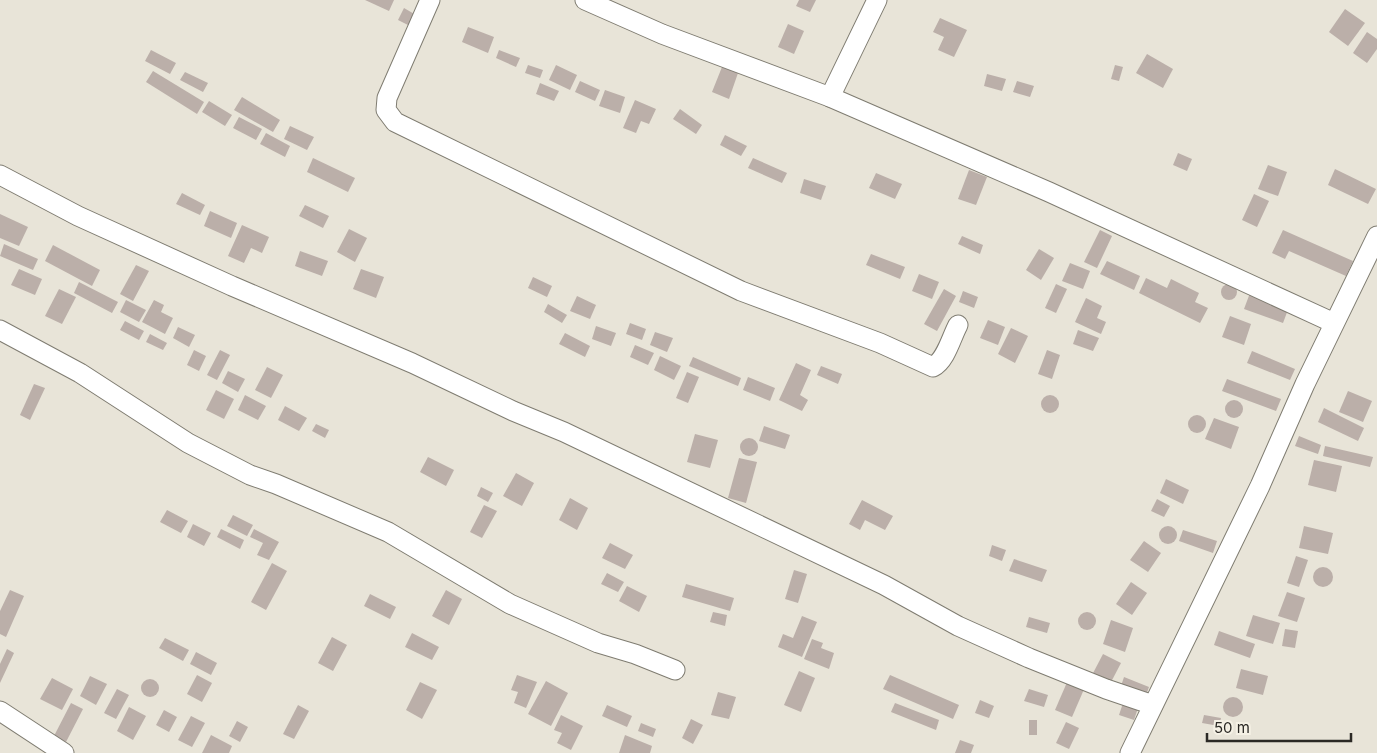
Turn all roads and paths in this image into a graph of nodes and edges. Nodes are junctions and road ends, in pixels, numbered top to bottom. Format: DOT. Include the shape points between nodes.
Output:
graph roads {
  1 [pos="430,0"];
  2 [pos="585,0"];
  3 [pos="877,0"];
  4 [pos="830,97"];
  5 [pos="0,175"];
  6 [pos="1377,236"];
  7 [pos="1334,323"];
  8 [pos="958,325"];
  9 [pos="0,330"];
  10 [pos="675,670"];
  11 [pos="1153,705"];
  12 [pos="0,711"];
  13 [pos="64,753"];
  14 [pos="1130,753"];
  1 -- 8 [label="street" via="387,98 386,110 395,122 741,291 880,343 932,367 944,355"];
  2 -- 4 [label="street" via="662,34"];
  3 -- 4 [label="street"];
  4 -- 7 [label="street" via="1049,192"];
  5 -- 11 [label="street" via="78,216 564,432 884,585 967,630 1037,662"];
  6 -- 7 [label="street"];
  7 -- 11 [label="street" via="1260,486"];
  9 -- 10 [label="street" via="80,373 188,443 250,475 388,532 531,614 598,643"];
  11 -- 14 [label="street"];
  12 -- 13 [label="street"];
}
